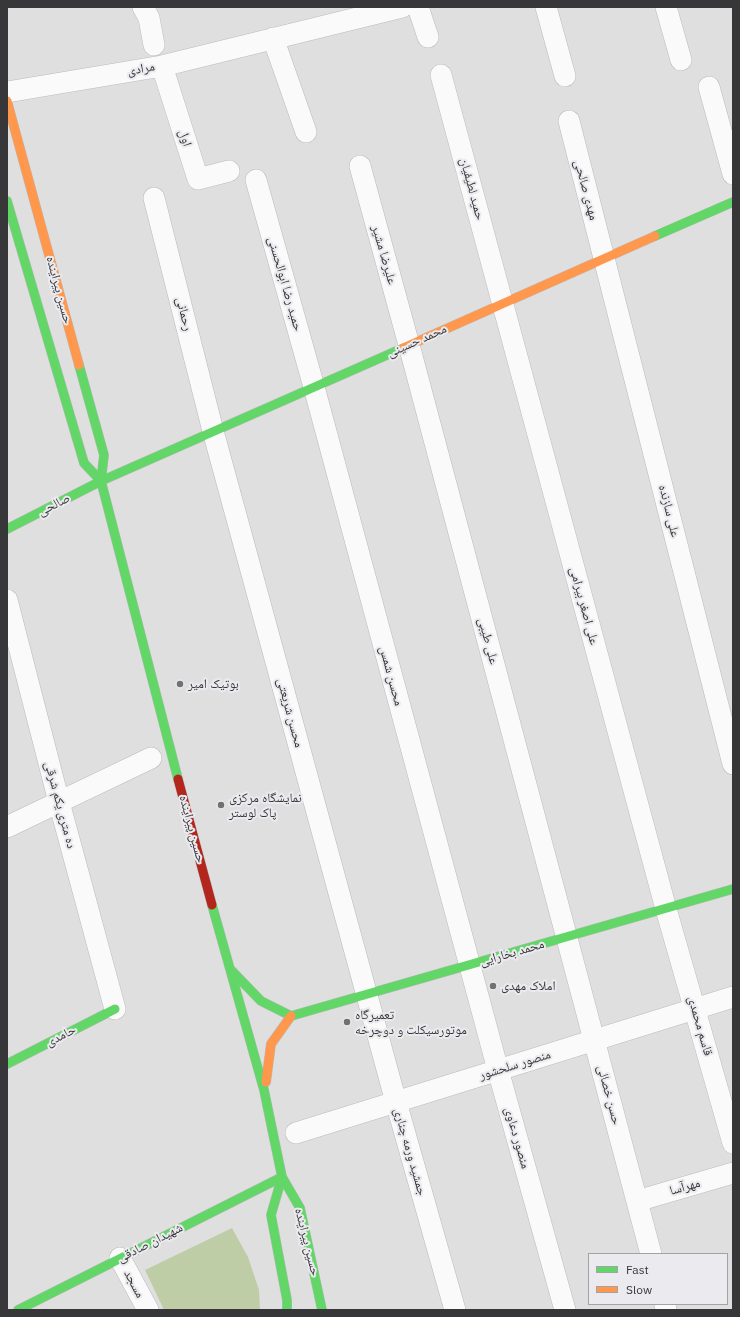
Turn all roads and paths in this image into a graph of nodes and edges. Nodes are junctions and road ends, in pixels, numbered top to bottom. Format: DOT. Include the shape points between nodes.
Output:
graph roads {
  1 [pos="143,7"];
  2 [pos="402,7"];
  3 [pos="418,7"];
  4 [pos="546,7"];
  5 [pos="666,7"];
  6 [pos="343,14"];
  7 [pos="428,36"];
  8 [pos="274,38"];
  9 [pos="154,45"];
  10 [pos="681,60"];
  11 [pos="162,66"];
  12 [pos="441,75"];
  13 [pos="566,76"];
  14 [pos="709,87"];
  15 [pos="7,92"];
  16 [pos="7,101"];
  17 [pos="568,121"];
  18 [pos="306,132"];
  19 [pos="360,166"];
  20 [pos="229,171"];
  21 [pos="733,174"];
  22 [pos="256,180"];
  23 [pos="154,198"];
  24 [pos="7,201"];
  25 [pos="733,202"];
  26 [pos="604,259"];
  27 [pos="503,304"];
  28 [pos="409,345"];
  29 [pos="314,387"];
  30 [pos="213,431"];
  31 [pos="101,481"];
  32 [pos="7,529"];
  33 [pos="7,600"];
  34 [pos="151,758"];
  35 [pos="733,764"];
  36 [pos="59,802"];
  37 [pos="7,827"];
  38 [pos="733,889"];
  39 [pos="666,909"];
  40 [pos="567,937"];
  41 [pos="469,965"];
  42 [pos="229,968"];
  43 [pos="367,994"];
  44 [pos="733,997"];
  45 [pos="115,1009"];
  46 [pos="695,1009"];
  47 [pos="291,1016"];
  48 [pos="595,1040"];
  49 [pos="7,1064"];
  50 [pos="498,1070"];
  51 [pos="264,1090"];
  52 [pos="396,1102"];
  53 [pos="296,1133"];
  54 [pos="733,1143"];
  55 [pos="733,1173"];
  56 [pos="282,1177"];
  57 [pos="637,1201"];
  58 [pos="651,1253"];
  59 [pos="120,1258"];
  60 [pos="18,1310"];
  61 [pos="148,1310"];
  62 [pos="287,1310"];
  63 [pos="322,1310"];
  64 [pos="455,1310"];
  65 [pos="565,1310"];
  1 -- 9 [label="street" via="149,18"];
  2 -- 6 [label="street, مرادی"];
  3 -- 7 [label="street"];
  4 -- 13 [label="street"];
  5 -- 10 [label="street"];
  6 -- 8 [label="street, مرادی"];
  8 -- 11 [label="street, مرادی"];
  8 -- 18 [label="street"];
  11 -- 15 [label="street, مرادی"];
  11 -- 20 [label="street, اول" via="198,179"];
  12 -- 27 [label="street, حمید لطیفیان"];
  14 -- 21 [label="street"];
  16 -- 31 [label="main road, حسین پیراینده" via="104,455"];
  17 -- 26 [label="street, مهدی صالحی"];
  19 -- 28 [label="street, علیرضا مشیر"];
  22 -- 29 [label="street, حمید رضا ابوالحسنی"];
  23 -- 30 [label="street, رحمانی"];
  24 -- 31 [label="main road, حسین پیراینده" via="84,463"];
  25 -- 26 [label="main road, محمد حسینی"];
  26 -- 27 [label="main road, محمد حسینی"];
  26 -- 35 [label="street, علی سازنده"];
  27 -- 28 [label="main road, محمد حسینی"];
  27 -- 39 [label="street, علی اصغر بیرامی"];
  28 -- 29 [label="main road, محمد حسینی"];
  28 -- 40 [label="street, علی طیبی"];
  29 -- 30 [label="main road, محمد حسینی"];
  29 -- 41 [label="street, محسن شمس"];
  30 -- 31 [label="main road, محمد حسینی"];
  30 -- 43 [label="street, محسن شریعتی"];
  31 -- 32 [label="main road, صالحی"];
  31 -- 42 [label="main road, حسین پیراینده"];
  33 -- 36 [label="street, ده متری یکم شرقی"];
  34 -- 36 [label="street"];
  36 -- 37 [label="street"];
  36 -- 45 [label="street, ده متری یکم شرقی"];
  38 -- 39 [label="main road, محمد بخارایی"];
  39 -- 40 [label="main road, محمد بخارایی"];
  39 -- 46 [label="street, قاسم محمدی"];
  40 -- 41 [label="main road, محمد بخارایی"];
  40 -- 48 [label="street, حسن خصالی"];
  41 -- 43 [label="main road, محمد بخارایی"];
  41 -- 50 [label="street, منصور دعاوی"];
  42 -- 47 [label="main road" via="261,1001"];
  42 -- 51 [label="main road, حسین پیراینده"];
  43 -- 47 [label="main road, محمد بخارایی"];
  43 -- 52 [label="street, جمشید ورمه چناری"];
  44 -- 46 [label="street, منصور سلحشور"];
  45 -- 49 [label="main road, حامدی"];
  46 -- 48 [label="street, منصور سلحشور"];
  46 -- 54 [label="street, قاسم محمدی"];
  47 -- 51 [label="main road" via="271,1044"];
  48 -- 50 [label="street, منصور سلحشور"];
  48 -- 57 [label="street, حسن خصالی"];
  50 -- 52 [label="street, منصور سلحشور"];
  50 -- 65 [label="street, منصور دعاوی"];
  51 -- 56 [label="main road, حسین پیراینده"];
  52 -- 53 [label="street, منصور سلحشور"];
  52 -- 64 [label="street, جمشید ورمه چناری"];
  55 -- 57 [label="street, مهرآسا"];
  56 -- 59 [label="main road, شهیدان صادقی"];
  56 -- 62 [label="main road, حسین پیراینده" via="271,1215"];
  56 -- 63 [label="main road, حسین پیراینده" via="300,1208"];
  57 -- 58 [label="street, حسن خصالی"];
  59 -- 60 [label="main road, شهیدان صادقی"];
  59 -- 61 [label="street, مسجد"];
}
